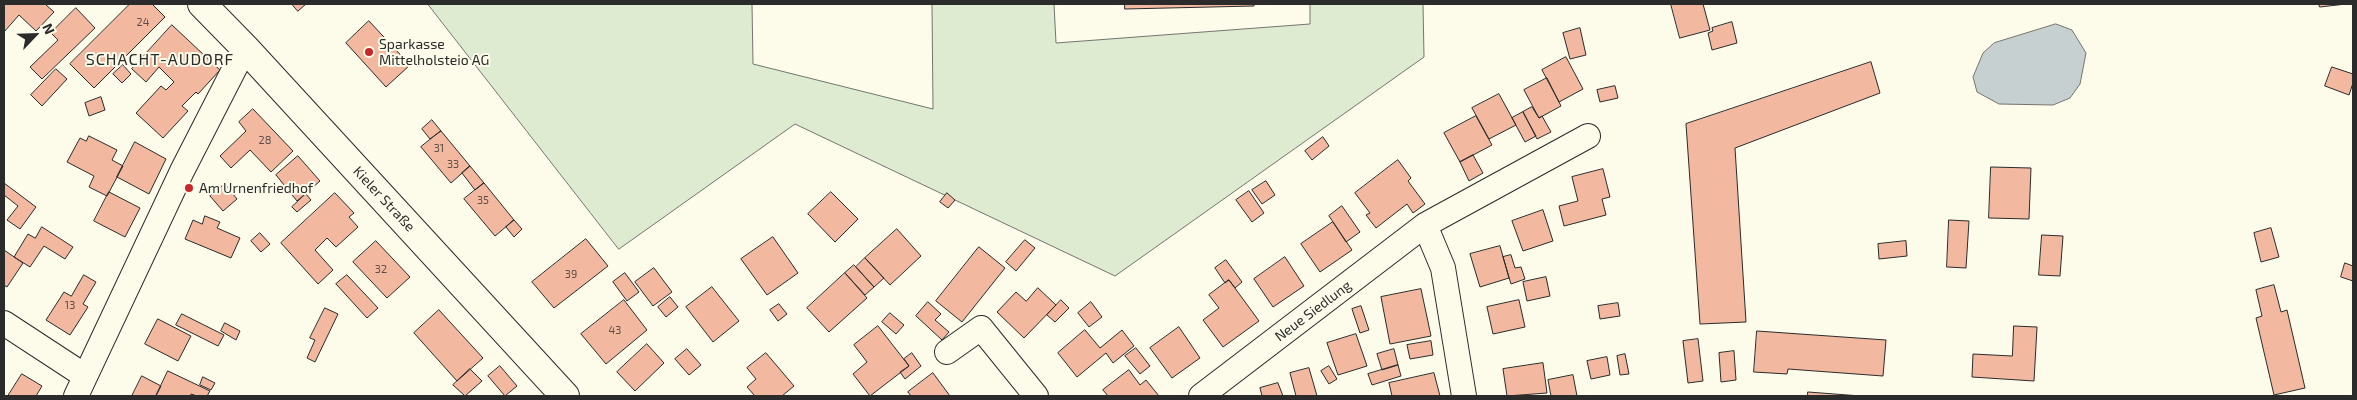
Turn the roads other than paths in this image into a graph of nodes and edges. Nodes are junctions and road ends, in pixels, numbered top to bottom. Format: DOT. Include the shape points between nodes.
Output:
graph roads {
  1 [pos="202,4"];
  2 [pos="245,48"];
  3 [pos="1588,136"];
  4 [pos="1425,225"];
  5 [pos="4,323"];
  6 [pos="947,352"];
  7 [pos="81,386"];
  8 [pos="565,396"];
  9 [pos="1036,396"];
  10 [pos="1201,396"];
  11 [pos="1464,396"];
  1 -- 2 [label="main road, Kieler Straße"];
  2 -- 7 [label="street" via="182,171"];
  2 -- 8 [label="main road, Kieler Straße"];
  3 -- 4 [label="street, Neue Siedlung"];
  4 -- 10 [label="street, Neue Siedlung"];
  4 -- 11 [label="street" via="1443,268"];
  5 -- 7 [label="street"];
  6 -- 9 [label="street" via="981,328"];
}
